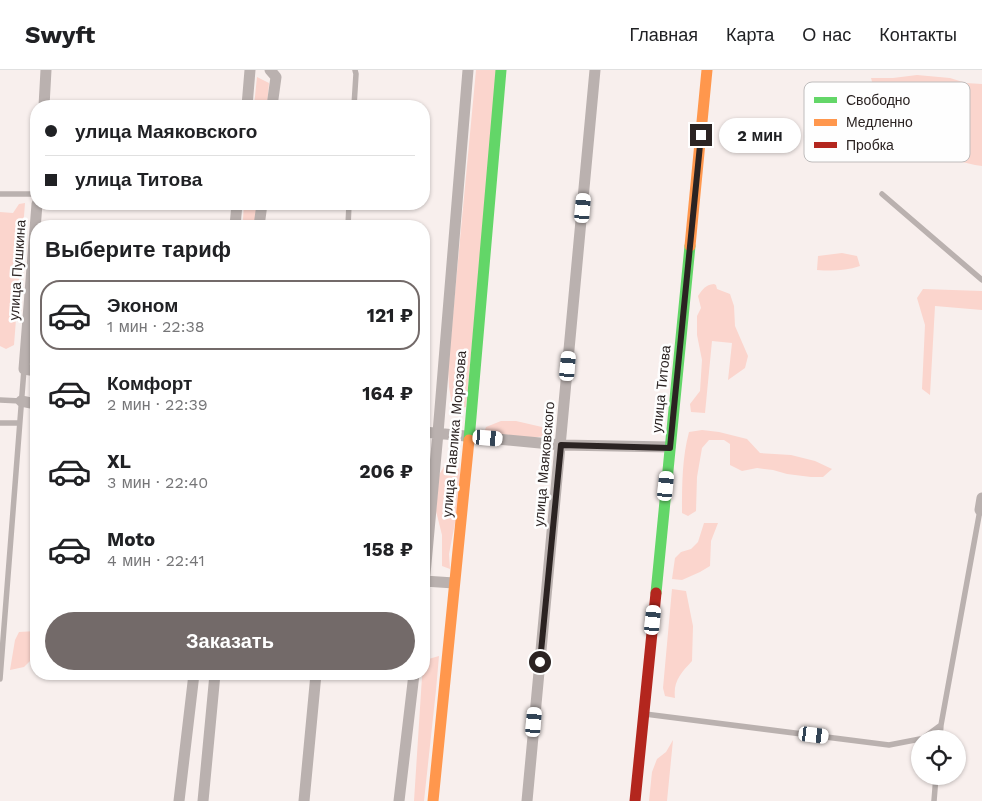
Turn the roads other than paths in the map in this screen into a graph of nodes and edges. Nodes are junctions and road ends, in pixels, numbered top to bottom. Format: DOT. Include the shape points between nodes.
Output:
graph roads {
  1 [pos="46,70"];
  2 [pos="250,70"];
  3 [pos="270,70"];
  4 [pos="355,70"];
  5 [pos="468,70"];
  6 [pos="501,70"];
  7 [pos="596,70"];
  8 [pos="707,70"];
  9 [pos="44,100"];
  10 [pos="248,100"];
  11 [pos="273,100"];
  12 [pos="354,100"];
  13 [pos="0,194"];
  14 [pos="30,194"];
  15 [pos="882,194"];
  16 [pos="982,280"];
  17 [pos="30,370"];
  18 [pos="0,400"];
  19 [pos="22,402"];
  20 [pos="30,403"];
  21 [pos="0,423"];
  22 [pos="19,423"];
  23 [pos="430,432"];
  24 [pos="438,433"];
  25 [pos="469,436"];
  26 [pos="561,445"];
  27 [pos="670,448"];
  28 [pos="982,498"];
  29 [pos="981,510"];
  30 [pos="430,518"];
  31 [pos="430,581"];
  32 [pos="454,583"];
  33 [pos="0,679"];
  34 [pos="193,680"];
  35 [pos="214,680"];
  36 [pos="315,680"];
  37 [pos="413,680"];
  38 [pos="643,714"];
  39 [pos="941,725"];
  40 [pos="934,730"];
  41 [pos="941,730"];
  42 [pos="911,741"];
  43 [pos="935,785"];
  44 [pos="179,801"];
  45 [pos="203,801"];
  46 [pos="304,801"];
  47 [pos="399,801"];
  48 [pos="433,801"];
  49 [pos="527,801"];
  50 [pos="635,801"];
  51 [pos="934,801"];
  1 -- 9 [label="street"];
  2 -- 10 [label="street"];
  3 -- 11 [label="street" via="276,76"];
  4 -- 12 [label="lane"];
  5 -- 24 [label="street, улица Павлика Морозова"];
  6 -- 25 [label="street, улица Павлика Морозова"];
  7 -- 26 [label="street, улица Маяковского"];
  8 -- 27 [label="street, улица Титова"];
  13 -- 14 [label="lane"];
  15 -- 16 [label="lane"];
  17 -- 19 [label="lane, улица Пушкина"];
  18 -- 19 [label="lane"];
  19 -- 20 [label="street"];
  19 -- 22 [label="lane, улица Пушкина"];
  21 -- 22 [label="lane"];
  22 -- 33 [label="lane, улица Пушкина"];
  23 -- 24 [label="street"];
  24 -- 25 [label="street"];
  24 -- 30 [label="street, улица Павлика Морозова"];
  25 -- 26 [label="street"];
  25 -- 32 [label="street, улица Павлика Морозова"];
  26 -- 27 [label="street"];
  26 -- 49 [label="street, улица Маяковского"];
  27 -- 38 [label="street, улица Титова"];
  28 -- 29 [label="street"];
  29 -- 39 [label="lane"];
  31 -- 32 [label="street"];
  32 -- 48 [label="street, улица Павлика Морозова"];
  34 -- 44 [label="street"];
  35 -- 45 [label="street"];
  36 -- 46 [label="street"];
  37 -- 47 [label="street"];
  38 -- 42 [label="lane" via="889,745"];
  38 -- 50 [label="street, улица Титова"];
  39 -- 40 [label="lane"];
  39 -- 41 [label="lane"];
  43 -- 51 [label="lane"];
}
